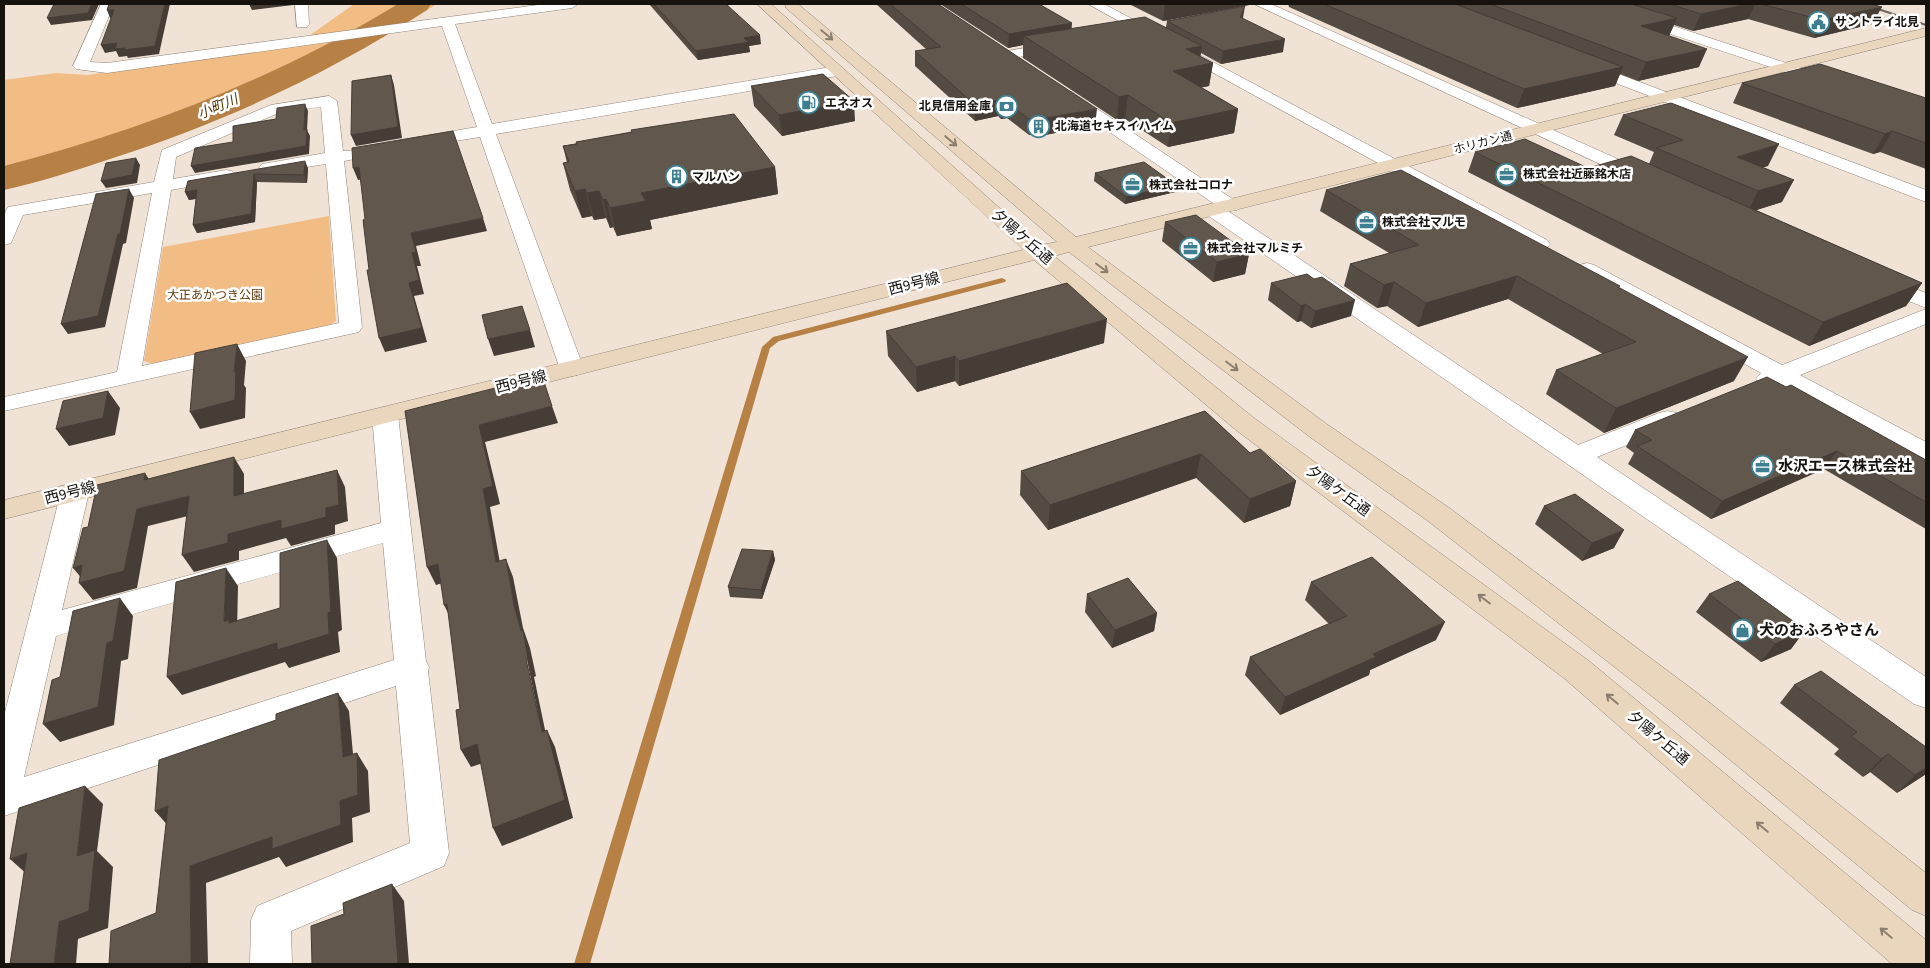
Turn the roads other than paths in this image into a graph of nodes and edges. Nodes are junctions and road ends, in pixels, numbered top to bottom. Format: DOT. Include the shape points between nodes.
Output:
graph roads {
  1 [pos="107,4"];
  2 [pos="301,4"];
  3 [pos="572,4"];
  4 [pos="763,4"];
  5 [pos="790,4"];
  6 [pos="1095,4"];
  7 [pos="1294,4"];
  8 [pos="1594,4"];
  9 [pos="1261,8"];
  10 [pos="447,21"];
  11 [pos="302,24"];
  12 [pos="1155,28"];
  13 [pos="1926,32"];
  14 [pos="1118,35"];
  15 [pos="1072,44"];
  16 [pos="991,45"];
  17 [pos="1007,55"];
  18 [pos="1572,62"];
  19 [pos="1024,67"];
  20 [pos="1785,67"];
  21 [pos="837,71"];
  22 [pos="1842,86"];
  23 [pos="1057,89"];
  24 [pos="1664,98"];
  25 [pos="486,130"];
  26 [pos="1536,130"];
  27 [pos="402,145"];
  28 [pos="374,150"];
  29 [pos="336,157"];
  30 [pos="1394,165"];
  31 [pos="161,186"];
  32 [pos="1663,186"];
  33 [pos="1926,196"];
  34 [pos="1222,208"];
  35 [pos="4,239"];
  36 [pos="1072,245"];
  37 [pos="1039,254"];
  38 [pos="1863,273"];
  39 [pos="1926,301"];
  40 [pos="1926,316"];
  41 [pos="572,369"];
  42 [pos="1780,374"];
  43 [pos="128,377"];
  44 [pos="1743,389"];
  45 [pos="4,404"];
  46 [pos="1688,411"];
  47 [pos="385,415"];
  48 [pos="1926,453"];
  49 [pos="1577,455"];
  50 [pos="74,492"];
  51 [pos="4,510"];
  52 [pos="396,529"];
  53 [pos="41,628"];
  54 [pos="413,667"];
  55 [pos="1926,694"];
  56 [pos="4,787"];
  57 [pos="4,800"];
  58 [pos="1926,897"];
  59 [pos="271,964"];
  60 [pos="1923,964"];
  1 -- 10 [label="street" via="81,66 108,68"];
  2 -- 11 [label="street"];
  3 -- 10 [label="street"];
  4 -- 21 [label="street, 夕陽ケ丘通"];
  5 -- 36 [label="street, 夕陽ケ丘通, one-way"];
  6 -- 12 [label="street"];
  7 -- 9 [label="street"];
  8 -- 20 [label="street"];
  9 -- 26 [label="street"];
  10 -- 25 [label="street"];
  12 -- 14 [label="street"];
  12 -- 30 [label="street"];
  13 -- 20 [label="street, ホリカン通"];
  15 -- 17 [label="street"];
  16 -- 17 [label="street"];
  17 -- 19 [label="street"];
  18 -- 24 [label="street"];
  20 -- 22 [label="street"];
  20 -- 24 [label="street, ホリカン通"];
  21 -- 25 [label="street"];
  21 -- 37 [label="street, 夕陽ケ丘通"];
  23 -- 34 [label="street"];
  24 -- 26 [label="street, ホリカン通"];
  24 -- 33 [label="street"];
  25 -- 27 [label="street"];
  25 -- 41 [label="street"];
  26 -- 30 [label="street, ホリカン通"];
  26 -- 32 [label="street"];
  28 -- 29 [label="street"];
  29 -- 31 [label="street"];
  29 -- 31 [label="street" via="329,101 277,108 168,154"];
  29 -- 43 [label="street" via="351,327"];
  30 -- 34 [label="street, ホリカン通"];
  30 -- 42 [label="street"];
  31 -- 35 [label="street" via="15,211"];
  31 -- 43 [label="street"];
  34 -- 36 [label="street, ホリカン通"];
  34 -- 49 [label="street"];
  36 -- 37 [label="street, ホリカン通"];
  36 -- 58 [label="street, 夕陽ケ丘通, one-way" via="1318,431 1438,514 1684,702"];
  37 -- 41 [label="street, 西9号線"];
  60 -- 37 [label="street, 夕陽ケ丘通, one-way" via="1577,670 1245,424"];
  38 -- 39 [label="street"];
  40 -- 42 [label="street"];
  41 -- 47 [label="street, 西9号線"];
  42 -- 44 [label="street"];
  42 -- 48 [label="street"];
  43 -- 45 [label="street"];
  46 -- 49 [label="street"];
  47 -- 50 [label="street, 西9号線"];
  47 -- 52 [label="street"];
  49 -- 55 [label="street"];
  50 -- 51 [label="street, 西9号線"];
  50 -- 53 [label="street"];
  52 -- 53 [label="street"];
  52 -- 54 [label="street"];
  53 -- 56 [label="street"];
  54 -- 57 [label="street"];
  54 -- 59 [label="street" via="430,853 271,920"];
}
